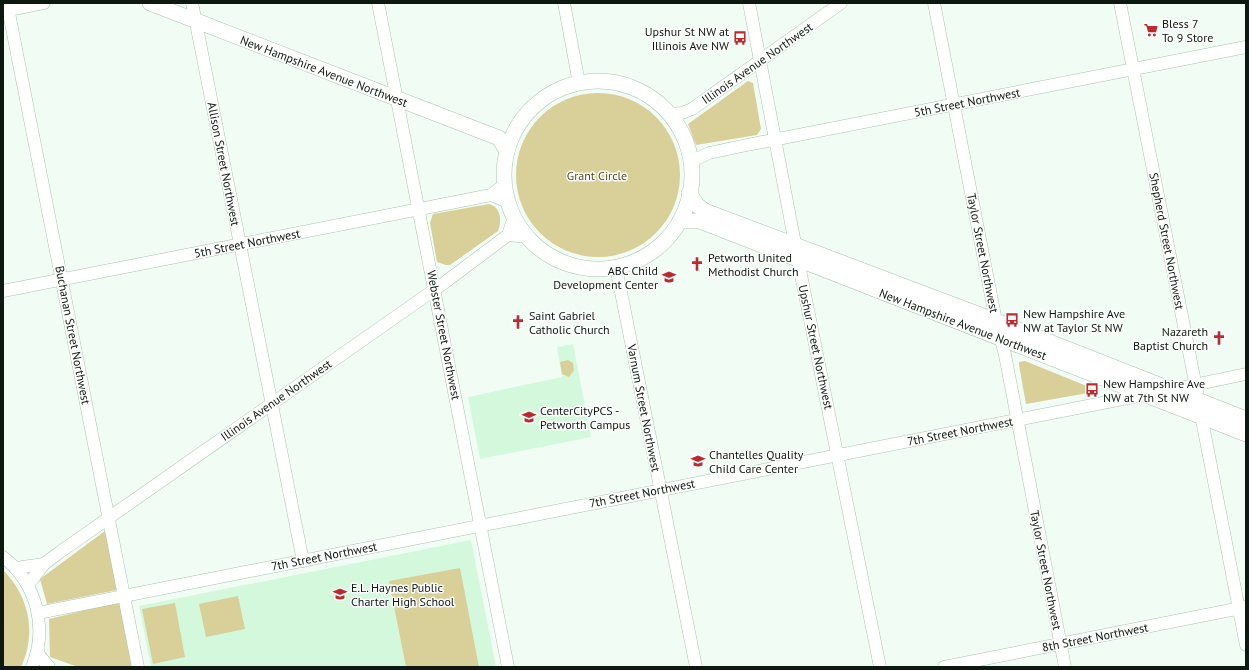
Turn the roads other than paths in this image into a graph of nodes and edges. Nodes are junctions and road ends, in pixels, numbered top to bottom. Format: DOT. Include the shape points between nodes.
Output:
graph roads {
  1 [pos="44,3"];
  2 [pos="150,3"];
  3 [pos="192,3"];
  4 [pos="378,3"];
  5 [pos="564,3"];
  6 [pos="749,3"];
  7 [pos="841,3"];
  8 [pos="934,3"];
  9 [pos="1120,3"];
  10 [pos="6,8"];
  11 [pos="196,21"];
  12 [pos="1246,47"];
  13 [pos="760,60"];
  14 [pos="1133,69"];
  15 [pos="579,83"];
  16 [pos="396,99"];
  17 [pos="954,104"];
  18 [pos="669,114"];
  19 [pos="514,132"];
  20 [pos="498,138"];
  21 [pos="776,139"];
  22 [pos="507,151"];
  23 [pos="690,162"];
  24 [pos="505,184"];
  25 [pos="690,193"];
  26 [pos="491,195"];
  27 [pos="508,202"];
  28 [pos="419,209"];
  29 [pos="514,217"];
  30 [pos="680,221"];
  31 [pos="508,235"];
  32 [pos="528,237"];
  33 [pos="240,244"];
  34 [pos="795,244"];
  35 [pos="798,260"];
  36 [pos="616,267"];
  37 [pos="62,279"];
  38 [pos="435,289"];
  39 [pos="3,291"];
  40 [pos="996,321"];
  41 [pos="999,338"];
  42 [pos="1246,374"];
  43 [pos="1195,385"];
  44 [pos="1171,390"];
  45 [pos="1145,395"];
  46 [pos="1198,401"];
  47 [pos="272,403"];
  48 [pos="1202,417"];
  49 [pos="1246,419"];
  50 [pos="1017,420"];
  51 [pos="1246,434"];
  52 [pos="838,455"];
  53 [pos="660,490"];
  54 [pos="109,517"];
  55 [pos="481,525"];
  56 [pos="3,557"];
  57 [pos="303,561"];
  58 [pos="44,564"];
  59 [pos="16,568"];
  60 [pos="28,585"];
  61 [pos="124,596"];
  62 [pos="1243,608"];
  63 [pos="38,613"];
  64 [pos="1061,644"];
  65 [pos="1246,645"];
  66 [pos="38,650"];
  67 [pos="32,667"];
  68 [pos="49,667"];
  69 [pos="138,667"];
  70 [pos="508,667"];
  71 [pos="696,667"];
  72 [pos="880,667"];
  73 [pos="944,667"];
  74 [pos="1065,667"];
  1 -- 10 [label="street"];
  2 -- 11 [label="main road, New Hampshire Avenue Northwest"];
  3 -- 11 [label="street, Allison Street Northwest"];
  4 -- 16 [label="street, Webster Street Northwest"];
  5 -- 15 [label="street"];
  6 -- 13 [label="street, Upshur Street Northwest"];
  7 -- 13 [label="street, Illinois Avenue Northwest"];
  8 -- 17 [label="street, Taylor Street Northwest"];
  9 -- 14 [label="street, Shepherd Street Northwest"];
  10 -- 37 [label="street, Buchanan Street Northwest"];
  11 -- 16 [label="main road, New Hampshire Avenue Northwest"];
  11 -- 33 [label="street, Allison Street Northwest"];
  12 -- 14 [label="street, 5th Street Northwest"];
  13 -- 18 [label="street, Illinois Avenue Northwest" via="692,109"];
  13 -- 21 [label="street, Upshur Street Northwest"];
  14 -- 17 [label="street, 5th Street Northwest"];
  14 -- 43 [label="street, Shepherd Street Northwest"];
  15 -- 18 [label="main road" via="604,81 628,86 651,98"];
  15 -- 19 [label="main road" via="544,98 529,111"];
  16 -- 20 [label="main road, New Hampshire Avenue Northwest"];
  16 -- 28 [label="street, Webster Street Northwest"];
  17 -- 21 [label="street, 5th Street Northwest"];
  17 -- 40 [label="street, Taylor Street Northwest"];
  18 -- 23 [label="main road" via="682,134"];
  19 -- 20 [label="main road"];
  19 -- 22 [label="main road"];
  20 -- 22 [label="main road"];
  21 -- 23 [label="street, 5th Street Northwest" via="709,153"];
  21 -- 34 [label="street, Upshur Street Northwest"];
  22 -- 24 [label="main road" via="504,167"];
  23 -- 25 [label="main road"];
  24 -- 26 [label="street, 5th Street Northwest"];
  24 -- 27 [label="main road"];
  25 -- 30 [label="main road"];
  25 -- 34 [label="main road, New Hampshire Avenue Northwest" via="697,205 705,211"];
  26 -- 27 [label="street"];
  26 -- 28 [label="street, 5th Street Northwest"];
  27 -- 29 [label="main road"];
  28 -- 33 [label="street, 5th Street Northwest"];
  28 -- 38 [label="street, Webster Street Northwest"];
  29 -- 31 [label="street"];
  29 -- 32 [label="main road"];
  30 -- 35 [label="main road, New Hampshire Avenue Northwest" via="700,221"];
  30 -- 36 [label="main road" via="665,240 651,252"];
  31 -- 32 [label="street"];
  31 -- 38 [label="street, Illinois Avenue Northwest"];
  32 -- 36 [label="main road" via="547,254 567,263 588,268"];
  33 -- 37 [label="street, 5th Street Northwest"];
  33 -- 47 [label="street, Allison Street Northwest"];
  34 -- 35 [label="street, Upshur Street Northwest"];
  34 -- 40 [label="main road, New Hampshire Avenue Northwest"];
  35 -- 41 [label="main road, New Hampshire Avenue Northwest"];
  35 -- 52 [label="street, Upshur Street Northwest"];
  36 -- 53 [label="street, Varnum Street Northwest"];
  37 -- 39 [label="street, 5th Street Northwest"];
  37 -- 54 [label="street, Buchanan Street Northwest"];
  38 -- 47 [label="street, Illinois Avenue Northwest"];
  38 -- 55 [label="street, Webster Street Northwest"];
  40 -- 41 [label="street, Taylor Street Northwest"];
  40 -- 44 [label="main road, New Hampshire Avenue Northwest"];
  41 -- 45 [label="main road, New Hampshire Avenue Northwest"];
  41 -- 50 [label="street, Taylor Street Northwest" via="1005,355"];
  42 -- 43 [label="street, 7th Street Northwest"];
  43 -- 44 [label="street, 7th Street Northwest"];
  43 -- 46 [label="street, Shepherd Street Northwest"];
  44 -- 45 [label="street, 7th Street Northwest"];
  44 -- 46 [label="main road, New Hampshire Avenue Northwest"];
  45 -- 48 [label="main road, New Hampshire Avenue Northwest"];
  45 -- 50 [label="street, 7th Street Northwest"];
  46 -- 48 [label="street, Shepherd Street Northwest"];
  46 -- 49 [label="main road, New Hampshire Avenue Northwest"];
  47 -- 54 [label="street, Illinois Avenue Northwest"];
  47 -- 57 [label="street, Allison Street Northwest"];
  48 -- 51 [label="main road, New Hampshire Avenue Northwest"];
  48 -- 62 [label="street, Shepherd Street Northwest"];
  50 -- 52 [label="street, 7th Street Northwest"];
  50 -- 64 [label="street, Taylor Street Northwest"];
  52 -- 53 [label="street, 7th Street Northwest"];
  52 -- 72 [label="street, Upshur Street Northwest"];
  53 -- 55 [label="street, 7th Street Northwest"];
  53 -- 71 [label="street, Varnum Street Northwest"];
  54 -- 58 [label="street, Illinois Avenue Northwest"];
  54 -- 61 [label="street, Buchanan Street Northwest"];
  55 -- 57 [label="street, 7th Street Northwest"];
  55 -- 70 [label="street, Webster Street Northwest"];
  56 -- 59 [label="street"];
  57 -- 61 [label="street, 7th Street Northwest"];
  58 -- 59 [label="street, Illinois Avenue Northwest"];
  58 -- 60 [label="street, Illinois Avenue Northwest"];
  59 -- 60 [label="street"];
  60 -- 63 [label="street"];
  61 -- 63 [label="street, 7th Street Northwest"];
  61 -- 69 [label="street, Buchanan Street Northwest"];
  62 -- 64 [label="street, 8th Street Northwest"];
  62 -- 65 [label="street, Shepherd Street Northwest"];
  63 -- 66 [label="street"];
  64 -- 73 [label="street, 8th Street Northwest"];
  64 -- 74 [label="street, Taylor Street Northwest"];
  66 -- 67 [label="street"];
  66 -- 68 [label="street"];
}
